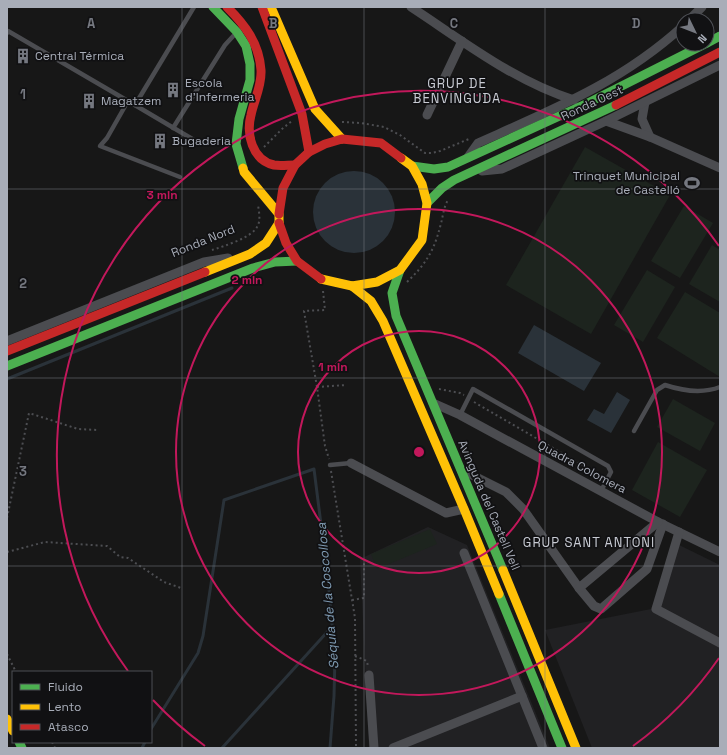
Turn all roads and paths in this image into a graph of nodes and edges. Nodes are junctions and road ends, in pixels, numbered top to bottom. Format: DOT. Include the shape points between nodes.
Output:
graph roads {
  1 [pos="194,7"];
  2 [pos="213,7"];
  3 [pos="227,7"];
  4 [pos="262,7"];
  5 [pos="271,7"];
  6 [pos="411,7"];
  7 [pos="237,32"];
  8 [pos="7,33"];
  9 [pos="675,33"];
  10 [pos="462,41"];
  11 [pos="688,52"];
  12 [pos="720,52"];
  13 [pos="720,65"];
  14 [pos="551,93"];
  15 [pos="574,100"];
  16 [pos="128,101"];
  17 [pos="645,102"];
  18 [pos="135,105"];
  19 [pos="554,109"];
  20 [pos="302,114"];
  21 [pos="427,115"];
  22 [pos="336,118"];
  23 [pos="606,121"];
  24 [pos="173,128"];
  25 [pos="474,137"];
  26 [pos="650,137"];
  27 [pos="342,139"];
  28 [pos="194,140"];
  29 [pos="309,152"];
  30 [pos="257,156"];
  31 [pos="466,160"];
  32 [pos="295,165"];
  33 [pos="412,166"];
  34 [pos="720,168"];
  35 [pos="472,172"];
  36 [pos="180,176"];
  37 [pos="449,199"];
  38 [pos="257,202"];
  39 [pos="427,204"];
  40 [pos="279,219"];
  41 [pos="208,252"];
  42 [pos="250,254"];
  43 [pos="297,261"];
  44 [pos="400,270"];
  45 [pos="322,280"];
  46 [pos="405,284"];
  47 [pos="352,286"];
  48 [pos="7,340"];
  49 [pos="7,351"];
  50 [pos="7,366"];
  51 [pos="346,385"];
  52 [pos="317,387"];
  53 [pos="720,387"];
  54 [pos="435,388"];
  55 [pos="469,398"];
  56 [pos="433,402"];
  57 [pos="460,415"];
  58 [pos="97,430"];
  59 [pos="634,431"];
  60 [pos="351,463"];
  61 [pos="330,465"];
  62 [pos="462,470"];
  63 [pos="602,489"];
  64 [pos="464,509"];
  65 [pos="7,518"];
  66 [pos="661,523"];
  67 [pos="679,532"];
  68 [pos="7,552"];
  69 [pos="720,552"];
  70 [pos="464,553"];
  71 [pos="364,562"];
  72 [pos="493,579"];
  73 [pos="477,586"];
  74 [pos="181,588"];
  75 [pos="579,588"];
  76 [pos="352,600"];
  77 [pos="720,643"];
  78 [pos="7,654"];
  79 [pos="355,656"];
  80 [pos="16,671"];
  81 [pos="369,674"];
  82 [pos="522,696"];
  83 [pos="7,719"];
  84 [pos="12,729"];
  85 [pos="356,748"];
  86 [pos="374,748"];
  87 [pos="393,748"];
  88 [pos="543,748"];
  89 [pos="562,748"];
  90 [pos="576,748"];
  1 -- 18 [label="lane"];
  2 -- 7 [label="main road"];
  3 -- 30 [label="main road" via="245,25 255,44 261,65 260,84 249,124 250,142"];
  4 -- 20 [label="main road"];
  5 -- 27 [label="main road" via="315,109"];
  6 -- 10 [label="street"];
  7 -- 24 [label="lane" via="225,45"];
  7 -- 40 [label="main road" via="246,46 250,80 239,119 236,144 244,172"];
  8 -- 16 [label="lane" via="8,31"];
  9 -- 15 [label="street, Ronda Oest" via="646,57"];
  10 -- 14 [label="street"];
  10 -- 21 [label="street"];
  11 -- 31 [label="main road, Ronda Oest" via="588,103"];
  12 -- 35 [label="main road, Ronda Oest" via="600,113"];
  13 -- 17 [label="street, Ronda Oest"];
  14 -- 15 [label="street"];
  14 -- 19 [label="street"];
  15 -- 19 [label="street, Ronda Oest"];
  16 -- 18 [label="lane"];
  16 -- 36 [label="lane" via="100,146"];
  17 -- 23 [label="street, Ronda Oest"];
  17 -- 26 [label="street" via="642,119"];
  18 -- 24 [label="lane"];
  19 -- 31 [label="street, Ronda Oest" via="478,143"];
  20 -- 29 [label="main road"];
  20 -- 30 [label="path" via="282,129"];
  22 -- 25 [label="path" via="342,122 384,127 425,153 440,151"];
  23 -- 26 [label="street"];
  23 -- 35 [label="street, Ronda Oest" via="502,169"];
  24 -- 28 [label="lane"];
  26 -- 34 [label="street"];
  27 -- 29 [label="main road"];
  27 -- 33 [label="main road" via="381,143"];
  29 -- 32 [label="main road"];
  30 -- 32 [label="main road" via="275,165"];
  31 -- 33 [label="main road, Ronda Oest" via="434,169"];
  32 -- 40 [label="main road" via="283,188"];
  33 -- 39 [label="main road" via="422,184"];
  35 -- 39 [label="main road, Ronda Oest" via="442,188"];
  37 -- 46 [label="path" via="427,260"];
  38 -- 41 [label="path, Ronda Nord" via="260,214 258,226 252,233"];
  39 -- 44 [label="main road" via="422,240"];
  40 -- 42 [label="main road, Ronda Nord" via="266,243"];
  40 -- 43 [label="main road" via="286,244"];
  42 -- 48 [label="street, Ronda Nord" via="204,262"];
  42 -- 49 [label="main road, Ronda Nord"];
  43 -- 45 [label="main road"];
  43 -- 50 [label="main road" via="275,262 253,268"];
  44 -- 47 [label="main road" via="377,282"];
  44 -- 56 [label="main road, Avinguda del Castell Vell" via="392,293 396,316"];
  45 -- 47 [label="main road"];
  45 -- 52 [label="path" via="324,310 304,312"];
  47 -- 64 [label="main road, Avinguda del Castell Vell" via="371,301 383,321"];
  51 -- 52 [label="path"];
  52 -- 61 [label="path"];
  53 -- 59 [label="lane" via="710,391 680,391 665,385 657,390"];
  54 -- 55 [label="path" via="460,393"];
  55 -- 57 [label="lane"];
  55 -- 63 [label="path" via="602,477 598,486"];
  55 -- 63 [label="lane" via="473,389 608,466 611,472"];
  56 -- 57 [label="street, Quadra Colomera"];
  56 -- 62 [label="main road, Avinguda del Castell Vell"];
  57 -- 63 [label="street, Quadra Colomera"];
  58 -- 65 [label="path" via="78,429 30,414"];
  60 -- 61 [label="lane"];
  60 -- 64 [label="street" via="446,513"];
  61 -- 76 [label="path"];
  62 -- 75 [label="street" via="506,492 523,509"];
  62 -- 90 [label="main road, Avinguda del Castell Vell"];
  63 -- 66 [label="street, Quadra Colomera"];
  64 -- 72 [label="main road, Avinguda del Castell Vell"];
  66 -- 67 [label="street, Quadra Colomera"];
  66 -- 75 [label="street"];
  66 -- 75 [label="street" via="647,569 601,609 594,606"];
  67 -- 69 [label="street, Quadra Colomera"];
  67 -- 77 [label="street" via="656,608"];
  68 -- 74 [label="path" via="45,542 107,546 120,557 128,558 164,582"];
  70 -- 73 [label="street"];
  71 -- 76 [label="path" via="364,598"];
  72 -- 73 [label="street"];
  72 -- 89 [label="main road, Avinguda del Castell Vell"];
  73 -- 82 [label="street"];
  76 -- 79 [label="path" via="355,618"];
  78 -- 80 [label="path"];
  79 -- 81 [label="path" via="367,661"];
  79 -- 85 [label="path"];
  81 -- 86 [label="street"];
  82 -- 87 [label="street"];
  82 -- 88 [label="street"];
  83 -- 84 [label="main road"];
}
